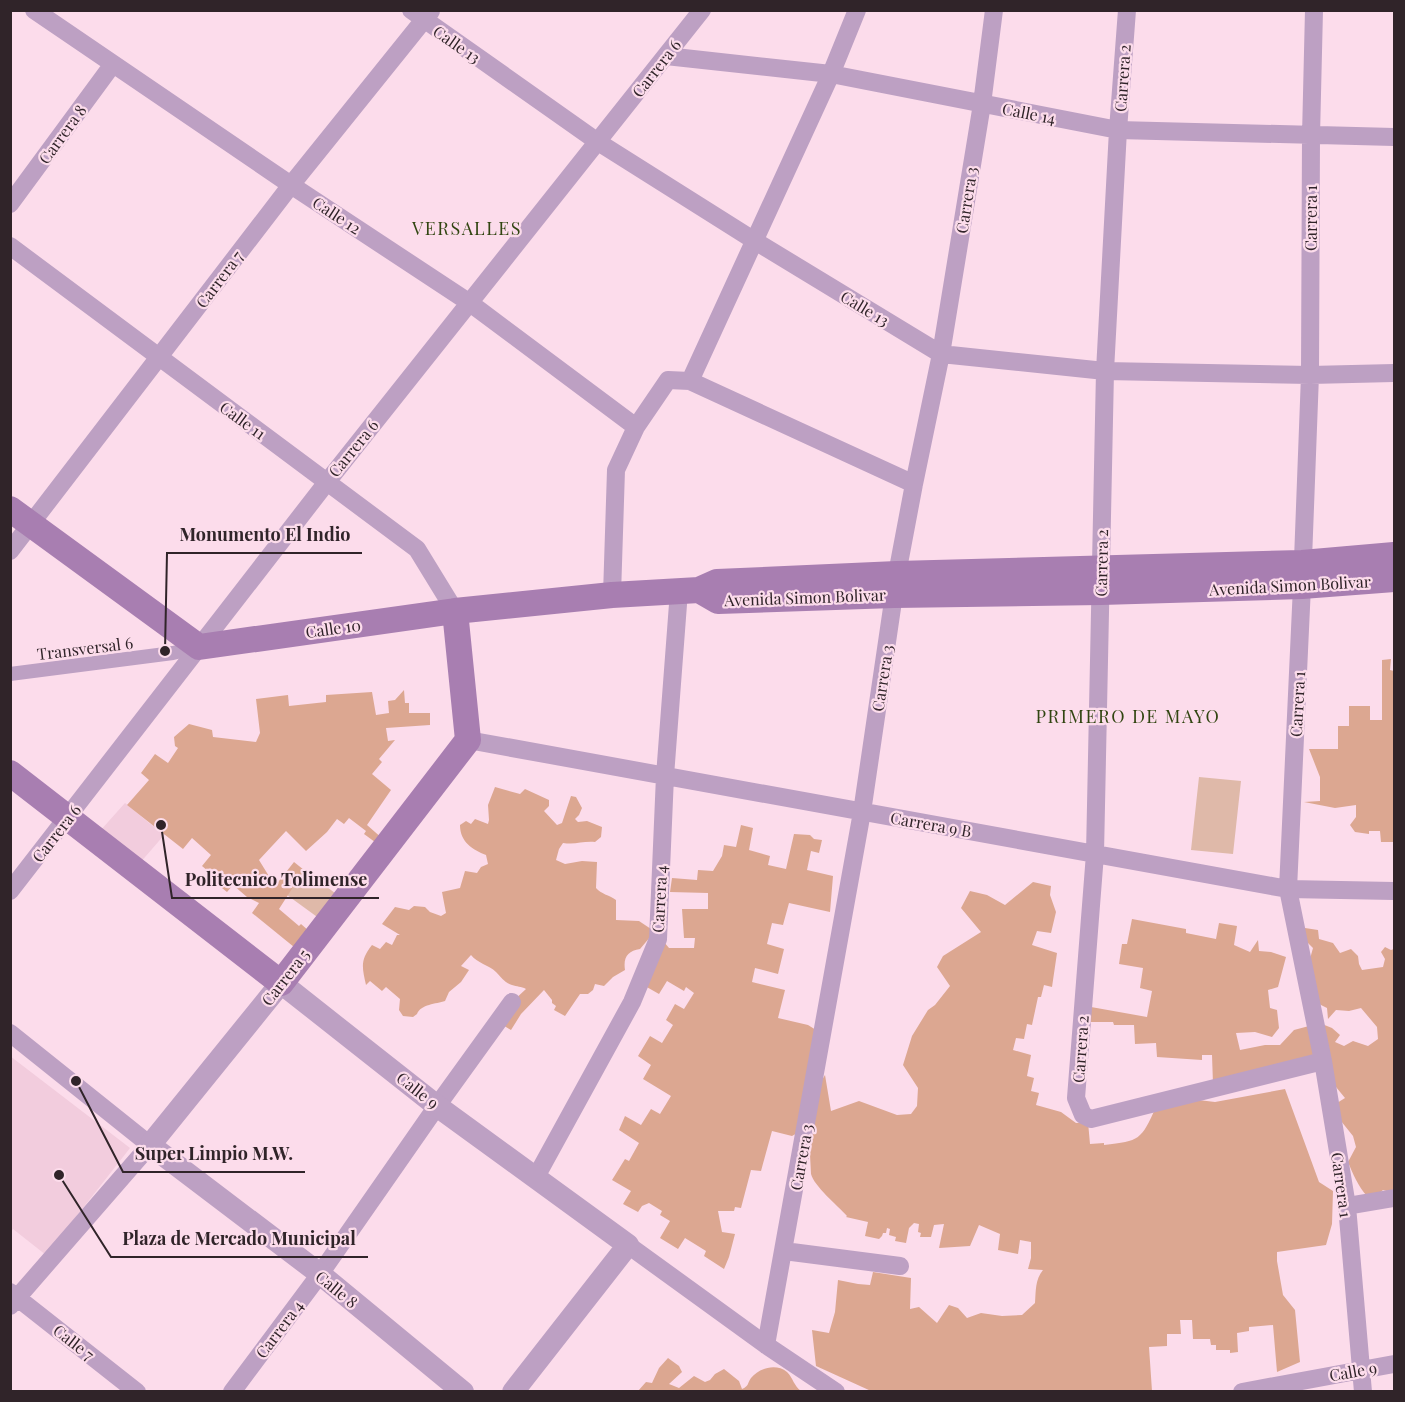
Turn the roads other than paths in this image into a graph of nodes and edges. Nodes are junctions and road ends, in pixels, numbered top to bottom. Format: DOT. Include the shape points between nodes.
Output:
graph roads {
  1 [pos="34,10"];
  2 [pos="702,10"];
  3 [pos="857,10"];
  4 [pos="994,10"];
  5 [pos="1127,10"];
  6 [pos="1314,10"];
  7 [pos="422,14"];
  8 [pos="666,56"];
  9 [pos="113,64"];
  10 [pos="831,74"];
  11 [pos="982,104"];
  12 [pos="1118,130"];
  13 [pos="1311,136"];
  14 [pos="1395,137"];
  15 [pos="598,142"];
  16 [pos="291,185"];
  17 [pos="10,204"];
  18 [pos="755,241"];
  19 [pos="10,246"];
  20 [pos="470,303"];
  21 [pos="941,354"];
  22 [pos="159,358"];
  23 [pos="1105,371"];
  24 [pos="1395,373"];
  25 [pos="1310,375"];
  26 [pos="690,381"];
  27 [pos="636,427"];
  28 [pos="327,482"];
  29 [pos="914,484"];
  30 [pos="10,509"];
  31 [pos="31,524"];
  32 [pos="10,551"];
  33 [pos="1395,555"];
  34 [pos="1302,575"];
  35 [pos="1395,579"];
  36 [pos="1101,580"];
  37 [pos="896,584"];
  38 [pos="689,591"];
  39 [pos="612,595"];
  40 [pos="455,611"];
  41 [pos="199,647"];
  42 [pos="10,674"];
  43 [pos="468,740"];
  44 [pos="10,774"];
  45 [pos="664,776"];
  46 [pos="862,812"];
  47 [pos="68,818"];
  48 [pos="1095,854"];
  49 [pos="1288,890"];
  50 [pos="10,891"];
  51 [pos="1395,891"];
  52 [pos="281,983"];
  53 [pos="512,1002"];
  54 [pos="10,1033"];
  55 [pos="1323,1061"];
  56 [pos="437,1106"];
  57 [pos="150,1145"];
  58 [pos="536,1177"];
  59 [pos="1395,1198"];
  60 [pos="1347,1206"];
  61 [pos="628,1245"];
  62 [pos="784,1251"];
  63 [pos="900,1266"];
  64 [pos="320,1274"];
  65 [pos="13,1299"];
  66 [pos="766,1345"];
  67 [pos="1395,1364"];
  68 [pos="1361,1370"];
  69 [pos="1250,1390"];
  70 [pos="137,1392"];
  71 [pos="232,1392"];
  72 [pos="462,1392"];
  73 [pos="513,1392"];
  74 [pos="836,1392"];
  75 [pos="1364,1392"];
  1 -- 9 [label="street, Calle 12"];
  2 -- 8 [label="street, Carrera 6"];
  3 -- 10 [label="street"];
  4 -- 11 [label="street, Carrera 3"];
  5 -- 12 [label="street, Carrera 2"];
  6 -- 13 [label="street, Carrera 1"];
  7 -- 15 [label="street, Calle 13"];
  7 -- 16 [label="street, Carrera 7"];
  8 -- 10 [label="street, Calle 14"];
  8 -- 15 [label="street, Carrera 6"];
  9 -- 16 [label="street, Calle 12"];
  9 -- 17 [label="street, Carrera 8"];
  10 -- 11 [label="street, Calle 14"];
  10 -- 18 [label="street"];
  11 -- 12 [label="street, Calle 14"];
  11 -- 21 [label="street, Carrera 3"];
  12 -- 13 [label="street, Calle 14"];
  12 -- 23 [label="street, Carrera 2"];
  13 -- 14 [label="street, Calle 14"];
  13 -- 25 [label="street, Carrera 1"];
  15 -- 18 [label="street, Calle 13"];
  15 -- 20 [label="street, Carrera 6"];
  16 -- 20 [label="street, Calle 12"];
  16 -- 22 [label="street, Carrera 7"];
  18 -- 21 [label="street, Calle 13"];
  18 -- 26 [label="street"];
  19 -- 22 [label="street, Calle 11"];
  20 -- 27 [label="street, Calle 12"];
  20 -- 28 [label="street, Carrera 6"];
  21 -- 23 [label="street, Calle 13"];
  21 -- 29 [label="street, Carrera 3"];
  22 -- 28 [label="street, Calle 11"];
  22 -- 31 [label="street, Carrera 7"];
  23 -- 25 [label="street, Calle 13"];
  23 -- 36 [label="street, Carrera 2"];
  24 -- 25 [label="street, Calle 13"];
  25 -- 34 [label="street, Carrera 1"];
  26 -- 27 [label="street" via="668,381"];
  26 -- 29 [label="street"];
  27 -- 39 [label="street" via="616,470"];
  28 -- 40 [label="street, Calle 11" via="417,549"];
  28 -- 41 [label="street, Carrera 6"];
  29 -- 37 [label="street, Carrera 3"];
  30 -- 31 [label="main road"];
  31 -- 32 [label="street, Carrera 7"];
  31 -- 41 [label="main road"];
  33 -- 34 [label="main road, Avenida Simon Bolivar"];
  34 -- 35 [label="main road, Avenida Simon Bolivar"];
  34 -- 36 [label="main road, Avenida Simon Bolivar"];
  34 -- 49 [label="street, Carrera 1"];
  36 -- 37 [label="main road, Avenida Simon Bolivar"];
  36 -- 48 [label="street, Carrera 2"];
  37 -- 38 [label="main road, Avenida Simon Bolivar" via="718,601"];
  37 -- 46 [label="street, Carrera 3"];
  38 -- 39 [label="main road, Calle 10"];
  38 -- 45 [label="street, Carrera 4"];
  39 -- 40 [label="main road, Calle 10"];
  40 -- 41 [label="main road, Calle 10"];
  40 -- 43 [label="main road"];
  41 -- 42 [label="street, Transversal 6"];
  41 -- 47 [label="street, Carrera 6"];
  43 -- 45 [label="street, Carrera 9 B"];
  43 -- 52 [label="main road, Carrera 5"];
  44 -- 47 [label="main road, Calle 9"];
  45 -- 46 [label="street, Carrera 9 B"];
  45 -- 58 [label="street, Carrera 4" via="658,939 632,1002"];
  46 -- 48 [label="street, Carrera 9 B"];
  46 -- 62 [label="street, Carrera 3"];
  47 -- 50 [label="street, Carrera 6"];
  47 -- 52 [label="main road, Calle 9"];
  48 -- 49 [label="street, Carrera 9 B"];
  48 -- 55 [label="street, Carrera 2" via="1076,1098 1083,1115 1091,1119"];
  49 -- 51 [label="street, Carrera 9 B"];
  49 -- 55 [label="street, Carrera 1"];
  52 -- 56 [label="street, Calle 9"];
  52 -- 57 [label="street, Carrera 5"];
  53 -- 56 [label="street, Carrera 4"];
  54 -- 57 [label="street, Calle 8"];
  55 -- 60 [label="street, Carrera 1"];
  56 -- 58 [label="street, Calle 9"];
  56 -- 64 [label="street, Carrera 4"];
  57 -- 64 [label="street, Calle 8"];
  57 -- 65 [label="street, Carrera 5"];
  58 -- 61 [label="street, Calle 9"];
  59 -- 60 [label="street"];
  60 -- 68 [label="street, Carrera 1"];
  61 -- 66 [label="street, Calle 9"];
  61 -- 73 [label="street"];
  62 -- 63 [label="street"];
  62 -- 66 [label="street, Carrera 3"];
  64 -- 71 [label="street, Carrera 4"];
  64 -- 72 [label="street, Calle 8"];
  65 -- 70 [label="street, Calle 7"];
  66 -- 74 [label="street, Calle 9"];
  67 -- 68 [label="street, Calle 9"];
  68 -- 69 [label="street, Calle 9"];
  68 -- 75 [label="street, Carrera 1"];
}
